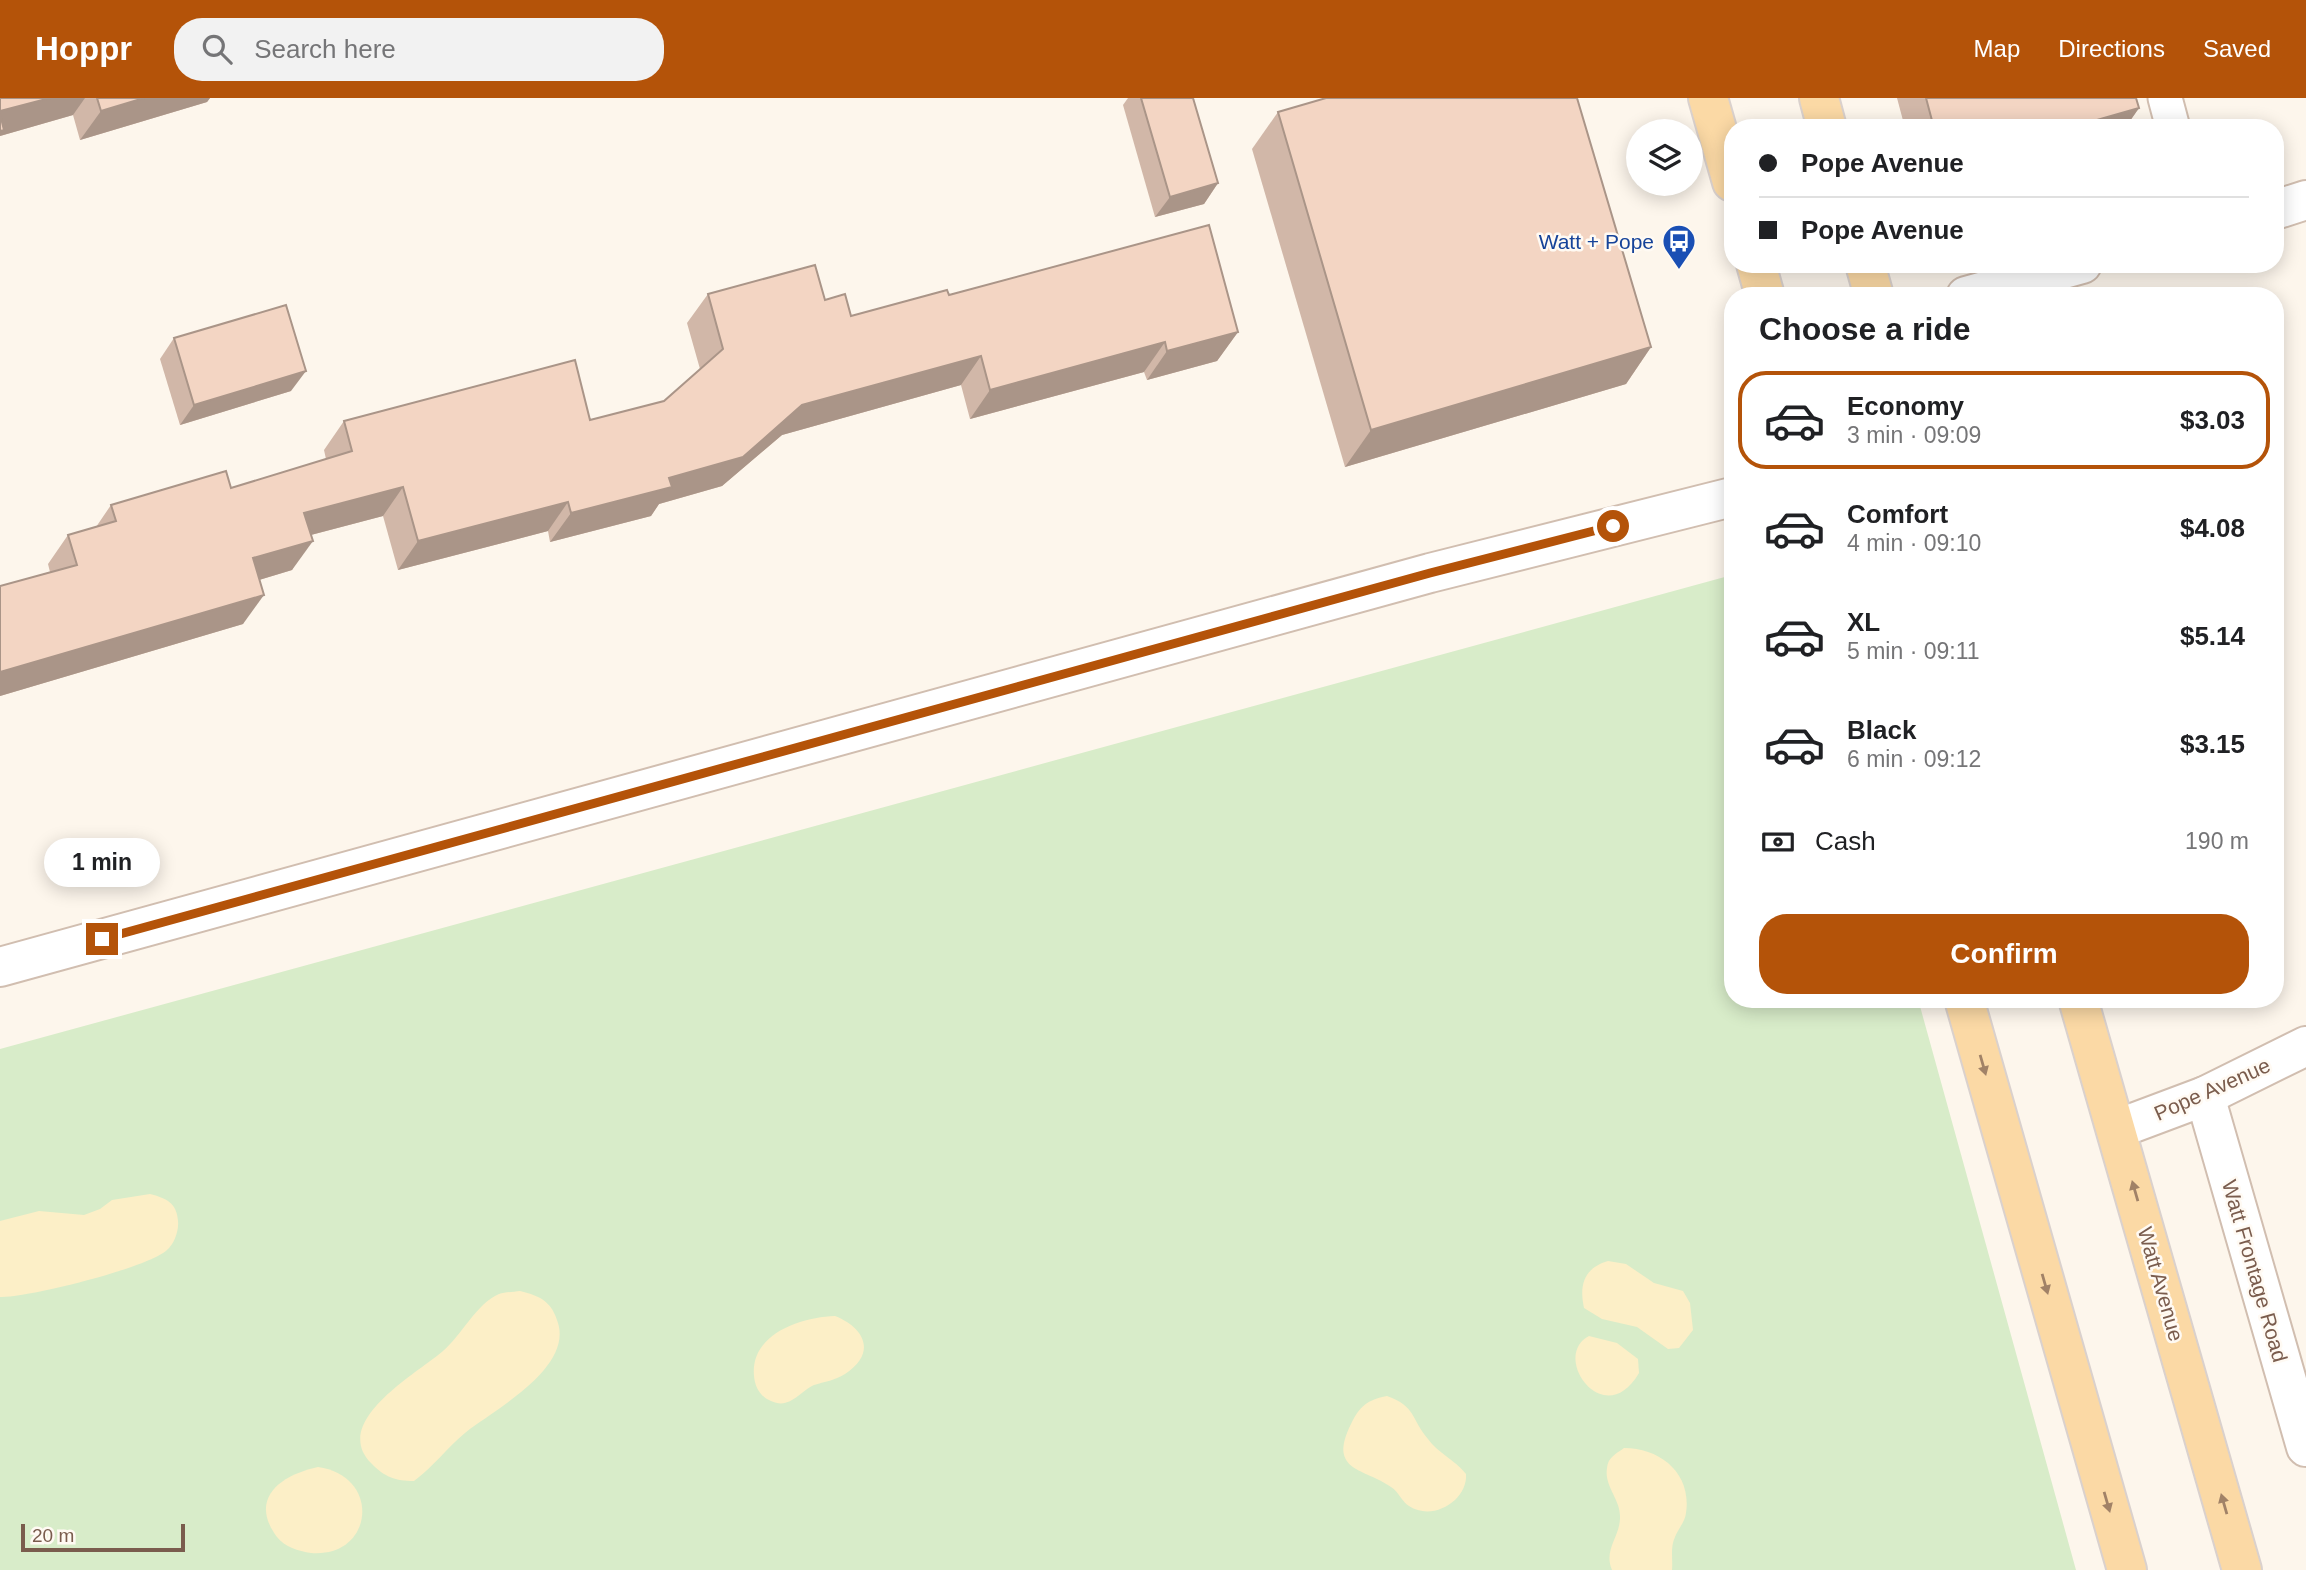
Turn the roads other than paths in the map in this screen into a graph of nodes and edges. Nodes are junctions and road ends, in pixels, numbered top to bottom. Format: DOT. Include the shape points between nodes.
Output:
graph roads {
  1 [pos="1708,98"];
  2 [pos="1819,98"];
  3 [pos="2165,98"];
  4 [pos="1825,119"];
  5 [pos="2171,119"];
  6 [pos="1724,154"];
  7 [pos="2306,200"];
  8 [pos="2284,207"];
  9 [pos="2049,273"];
  10 [pos="1998,287"];
  11 [pos="1724,499"];
  12 [pos="0,967"];
  13 [pos="1967,1008"];
  14 [pos="2081,1008"];
  15 [pos="2306,1046"];
  16 [pos="2205,1096"];
  17 [pos="2117,1129"];
  18 [pos="2306,1447"];
  19 [pos="2127,1570"];
  20 [pos="2242,1570"];
  1 -- 6 [label="main road"];
  2 -- 4 [label="main road"];
  3 -- 5 [label="lane"];
  7 -- 8 [label="street"];
  9 -- 10 [label="street"];
  11 -- 12 [label="street" via="1417,576"];
  13 -- 19 [label="main road, one-way"];
  14 -- 17 [label="main road, Watt Avenue"];
  15 -- 16 [label="street, Pope Avenue"];
  16 -- 17 [label="street, Pope Avenue"];
  16 -- 18 [label="street, Watt Frontage Road"];
  20 -- 17 [label="main road, Watt Avenue, one-way"];
}
